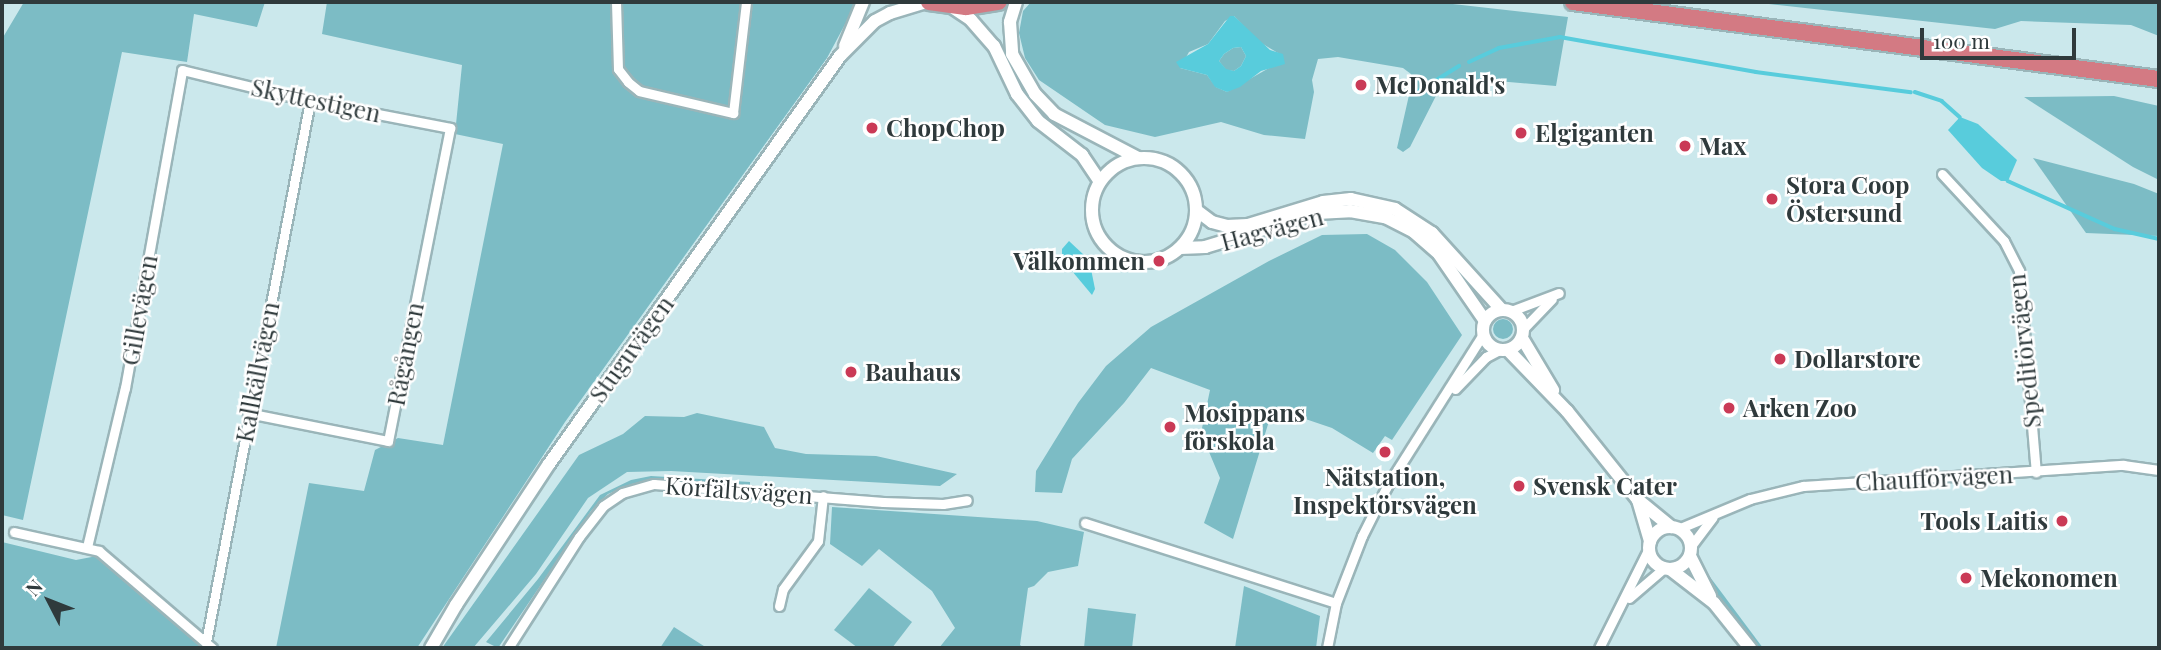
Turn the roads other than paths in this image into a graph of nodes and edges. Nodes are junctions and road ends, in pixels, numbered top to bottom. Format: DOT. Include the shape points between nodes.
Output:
graph roads {
  1 [pos="615,2"];
  2 [pos="746,2"];
  3 [pos="863,2"];
  4 [pos="927,2"];
  5 [pos="999,2"];
  6 [pos="1016,2"];
  7 [pos="1573,2"];
  8 [pos="1647,2"];
  9 [pos="952,7"];
  10 [pos="841,56"];
  11 [pos="2159,69"];
  12 [pos="182,70"];
  13 [pos="2159,79"];
  14 [pos="310,101"];
  15 [pos="450,128"];
  16 [pos="1138,158"];
  17 [pos="1941,174"];
  18 [pos="1100,183"];
  19 [pos="1196,210"];
  20 [pos="1180,248"];
  21 [pos="1506,310"];
  22 [pos="1484,327"];
  23 [pos="1523,333"];
  24 [pos="1504,350"];
  25 [pos="1441,403"];
  26 [pos="1567,411"];
  27 [pos="248,412"];
  28 [pos="2159,470"];
  29 [pos="2036,472"];
  30 [pos="823,496"];
  31 [pos="967,500"];
  32 [pos="1638,500"];
  33 [pos="1714,515"];
  34 [pos="1085,523"];
  35 [pos="1674,528"];
  36 [pos="14,532"];
  37 [pos="1650,545"];
  38 [pos="87,547"];
  39 [pos="1690,551"];
  40 [pos="1667,568"];
  41 [pos="1336,603"];
  42 [pos="1714,603"];
  43 [pos="1622,604"];
  44 [pos="779,606"];
  45 [pos="209,645"];
  46 [pos="511,647"];
  47 [pos="432,648"];
  48 [pos="1326,648"];
  49 [pos="1599,648"];
  50 [pos="1750,648"];
  1 -- 2 [label="street" via="618,69 628,82 639,91 733,113"];
  3 -- 10 [label="street, Stuguvägen"];
  4 -- 9 [label="highway"];
  4 -- 10 [label="street, Stuguvägen" via="875,21"];
  5 -- 9 [label="highway"];
  6 -- 16 [label="street" via="1010,22 1012,54 1035,94 1054,114"];
  7 -- 13 [label="highway"];
  8 -- 11 [label="highway"];
  9 -- 18 [label="street" via="994,46 1017,94 1038,121 1082,155"];
  10 -- 47 [label="street, Stuguvägen" via="549,464"];
  12 -- 14 [label="street, Skyttestigen"];
  12 -- 38 [label="street, Gillevägen" via="125,388"];
  14 -- 15 [label="street, Skyttestigen"];
  14 -- 27 [label="street, Kallkällvägen"];
  15 -- 27 [label="street, Rågången" via="388,441"];
  16 -- 18 [label="street" via="1118,164"];
  16 -- 19 [label="street" via="1157,159 1176,169 1190,185"];
  17 -- 29 [label="street, Speditörvägen" via="2004,241 2020,271"];
  18 -- 20 [label="street" via="1091,206 1092,221 1113,252 1144,263"];
  19 -- 20 [label="street" via="1191,233"];
  19 -- 21 [label="street, Hagvägen" via="1227,226 1351,199 1395,209 1432,233"];
  20 -- 22 [label="street, Hagvägen" via="1205,247 1317,213 1350,211 1385,217 1414,232 1439,254"];
  21 -- 22 [label="street" via="1491,313"];
  21 -- 23 [label="street" via="1521,319"];
  21 -- 23 [label="street" via="1559,293"];
  22 -- 24 [label="street" via="1490,345"];
  22 -- 25 [label="street"];
  23 -- 24 [label="street"];
  23 -- 26 [label="street"];
  24 -- 25 [label="street" via="1486,357"];
  24 -- 26 [label="street"];
  25 -- 41 [label="street" via="1387,486"];
  26 -- 32 [label="street"];
  27 -- 45 [label="street, Kallkällvägen"];
  28 -- 29 [label="street, Chaufförvägen" via="2123,465"];
  29 -- 33 [label="street, Chaufförvägen" via="1803,486 1750,499"];
  30 -- 31 [label="street, Körfältsvägen" via="943,504"];
  30 -- 44 [label="street" via="818,541 783,589"];
  30 -- 46 [label="street, Körfältsvägen" via="654,484 622,493 603,506 579,537"];
  32 -- 35 [label="street"];
  32 -- 37 [label="street"];
  33 -- 35 [label="street, Chaufförvägen"];
  33 -- 39 [label="street, Chaufförvägen"];
  34 -- 41 [label="street"];
  35 -- 37 [label="street" via="1659,530"];
  35 -- 39 [label="street" via="1687,536"];
  36 -- 38 [label="street"];
  37 -- 40 [label="street" via="1654,562"];
  37 -- 43 [label="street"];
  38 -- 45 [label="street" via="109,558"];
  39 -- 40 [label="street" via="1683,565"];
  39 -- 42 [label="street"];
  40 -- 42 [label="street"];
  40 -- 43 [label="street"];
  41 -- 48 [label="street"];
  42 -- 50 [label="street"];
  43 -- 49 [label="street"];
}
